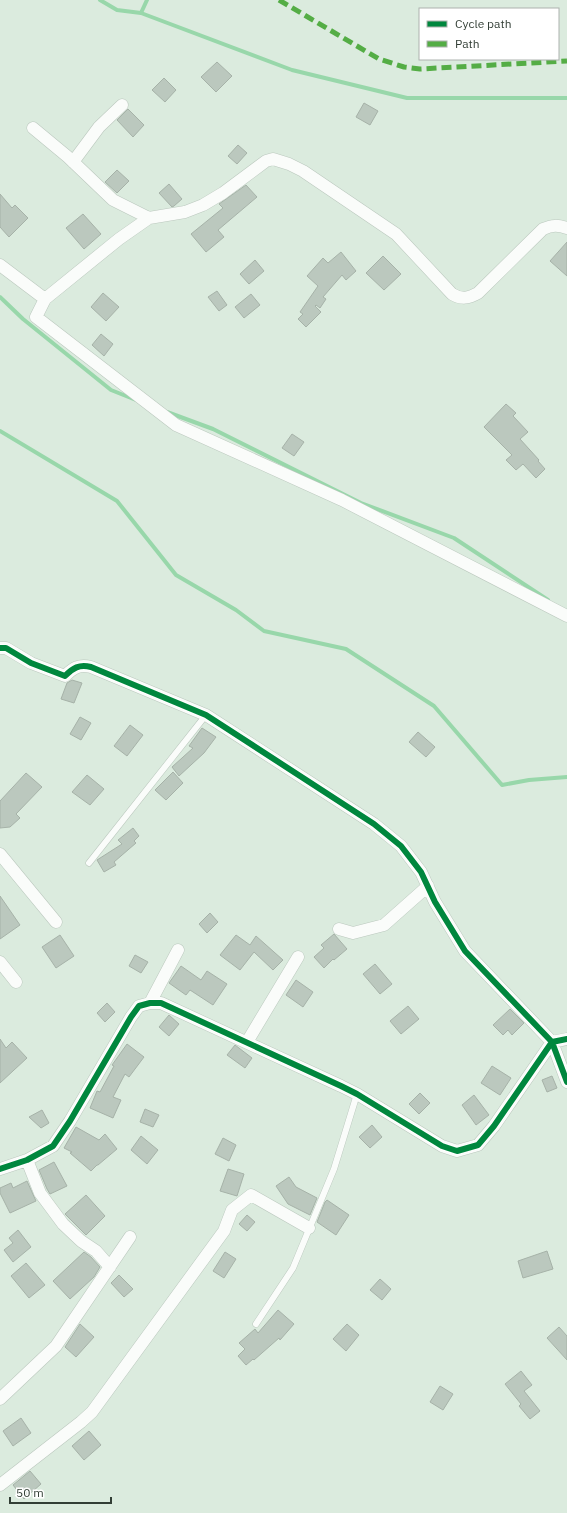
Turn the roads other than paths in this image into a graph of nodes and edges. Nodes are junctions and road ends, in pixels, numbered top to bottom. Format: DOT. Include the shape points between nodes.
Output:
graph roads {
  1 [pos="122,105"];
  2 [pos="33,128"];
  3 [pos="73,162"];
  4 [pos="149,218"];
  5 [pos="567,228"];
  6 [pos="0,265"];
  7 [pos="45,299"];
  8 [pos="567,616"];
  9 [pos="0,648"];
  10 [pos="206,715"];
  11 [pos="0,854"];
  12 [pos="89,862"];
  13 [pos="428,886"];
  14 [pos="56,922"];
  15 [pos="339,929"];
  16 [pos="178,950"];
  17 [pos="298,957"];
  18 [pos="0,962"];
  19 [pos="16,982"];
  20 [pos="150,1003"];
  21 [pos="567,1039"];
  22 [pos="247,1042"];
  23 [pos="552,1042"];
  24 [pos="567,1082"];
  25 [pos="356,1094"];
  26 [pos="27,1160"];
  27 [pos="0,1169"];
  28 [pos="310,1228"];
  29 [pos="130,1237"];
  30 [pos="110,1267"];
  31 [pos="256,1324"];
  32 [pos="0,1398"];
  33 [pos="0,1485"];
  1 -- 3 [label="street" via="99,127"];
  2 -- 3 [label="street"];
  3 -- 4 [label="street" via="113,200"];
  4 -- 5 [label="street" via="185,212 203,205 224,193 258,165 273,159 303,171 396,234 452,294 463,298 470,298 478,293 543,229 558,225"];
  4 -- 7 [label="street"];
  6 -- 7 [label="street"];
  7 -- 8 [label="street" via="36,316 176,426 342,500"];
  9 -- 10 [label="street" via="6,648 31,663 64,676 72,668 82,665 91,667"];
  10 -- 12 [label="lane"];
  10 -- 13 [label="street" via="374,824 401,846 421,872"];
  11 -- 14 [label="street"];
  13 -- 15 [label="street" via="384,926 353,933"];
  13 -- 23 [label="street" via="465,951"];
  16 -- 20 [label="street"];
  17 -- 22 [label="street"];
  18 -- 19 [label="street"];
  20 -- 22 [label="street" via="161,1003"];
  20 -- 26 [label="street" via="139,1006 131,1017 53,1146"];
  21 -- 23 [label="street"];
  22 -- 25 [label="street"];
  23 -- 24 [label="street"];
  23 -- 25 [label="street" via="478,1145 457,1151 442,1146"];
  25 -- 28 [label="lane" via="334,1169"];
  26 -- 27 [label="street"];
  26 -- 30 [label="street" via="40,1193 63,1224 96,1251"];
  28 -- 31 [label="lane" via="293,1268"];
  28 -- 33 [label="street" via="251,1195 232,1210 224,1230 92,1412"];
  29 -- 30 [label="street"];
  30 -- 32 [label="street" via="56,1346"];
}
